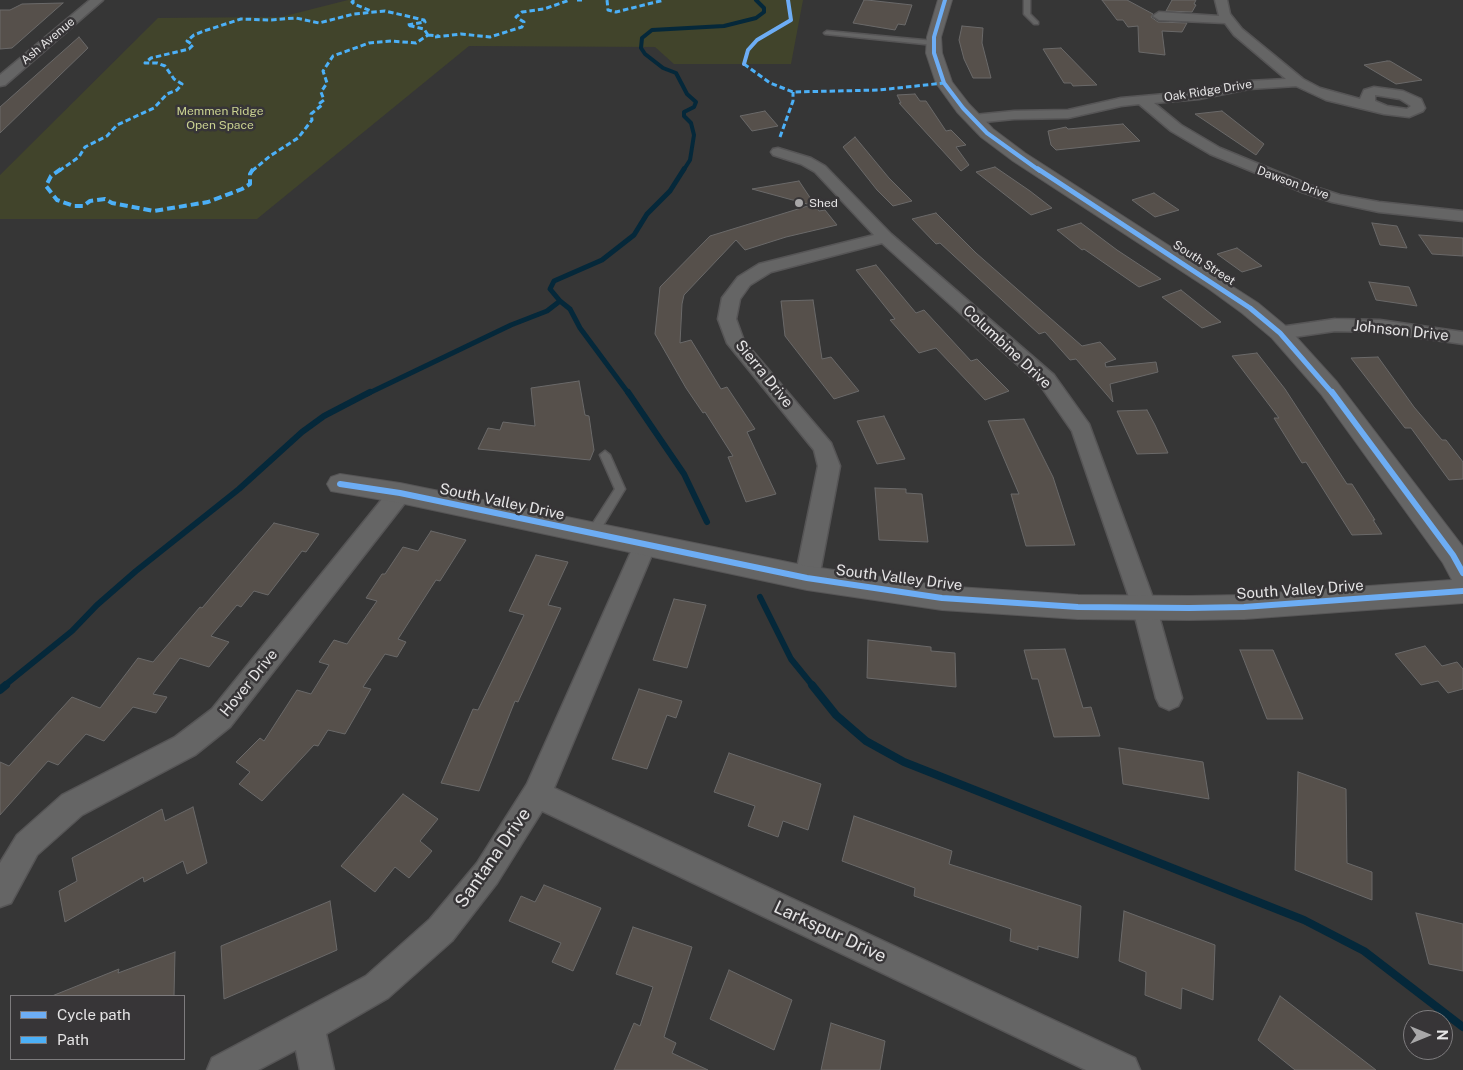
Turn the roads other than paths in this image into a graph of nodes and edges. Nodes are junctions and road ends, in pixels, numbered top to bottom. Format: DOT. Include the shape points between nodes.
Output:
graph roads {
  1 [pos="97,0"];
  2 [pos="945,0"];
  3 [pos="1027,0"];
  4 [pos="1221,0"];
  5 [pos="1159,16"];
  6 [pos="1227,20"];
  7 [pos="1036,22"];
  8 [pos="827,33"];
  9 [pos="934,43"];
  10 [pos="0,82"];
  11 [pos="1298,82"];
  12 [pos="1142,100"];
  13 [pos="1374,106"];
  14 [pos="974,120"];
  15 [pos="778,152"];
  16 [pos="1463,216"];
  17 [pos="885,238"];
  18 [pos="1280,333"];
  19 [pos="1463,338"];
  20 [pos="605,455"];
  21 [pos="340,484"];
  22 [pos="400,494"];
  23 [pos="592,534"];
  24 [pos="645,545"];
  25 [pos="1463,573"];
  26 [pos="807,578"];
  27 [pos="1463,591"];
  28 [pos="1145,609"];
  29 [pos="1169,698"];
  30 [pos="537,794"];
  31 [pos="0,892"];
  32 [pos="308,1026"];
  33 [pos="224,1070"];
  34 [pos="318,1070"];
  35 [pos="1123,1070"];
  1 -- 10 [label="street, Ash Avenue"];
  2 -- 9 [label="street, South Street"];
  3 -- 7 [label="lane" via="1027,14"];
  4 -- 6 [label="street"];
  5 -- 6 [label="street"];
  6 -- 11 [label="street" via="1256,49"];
  8 -- 9 [label="lane"];
  9 -- 14 [label="street, South Street" via="937,66 944,82"];
  11 -- 12 [label="street, Oak Ridge Drive" via="1248,85 1199,95"];
  11 -- 13 [label="street" via="1330,97"];
  12 -- 14 [label="street, Oak Ridge Drive" via="1068,114"];
  12 -- 16 [label="street, Dawson Drive" via="1176,128 1214,151 1307,189 1379,207"];
  14 -- 18 [label="street, South Street" via="1019,158 1216,284"];
  15 -- 17 [label="street, Columbine Drive" via="820,169"];
  17 -- 26 [label="street, Sierra Drive" via="765,268 744,281 731,298 727,319 736,343 824,448 830,466"];
  17 -- 28 [label="street, Columbine Drive" via="1047,380 1082,429"];
  18 -- 19 [label="street, Johnson Drive" via="1335,325 1371,325"];
  18 -- 25 [label="street, South Street" via="1329,388"];
  20 -- 23 [label="lane" via="620,489"];
  21 -- 22 [label="street, South Valley Drive"];
  22 -- 23 [label="street, South Valley Drive"];
  22 -- 31 [label="street, Hover Drive" via="221,718 185,746 72,805 28,845"];
  23 -- 24 [label="street, South Valley Drive"];
  24 -- 26 [label="street, South Valley Drive"];
  24 -- 30 [label="street, Santana Drive"];
  26 -- 28 [label="street, South Valley Drive" via="942,598"];
  27 -- 28 [label="street, South Valley Drive" via="1244,607"];
  28 -- 29 [label="street, Columbine Drive"];
  30 -- 32 [label="street, Santana Drive" via="486,873 441,930 377,987"];
  30 -- 35 [label="street, Larkspur Drive"];
  32 -- 33 [label="street, Santana Drive"];
  32 -- 34 [label="street"];
}
